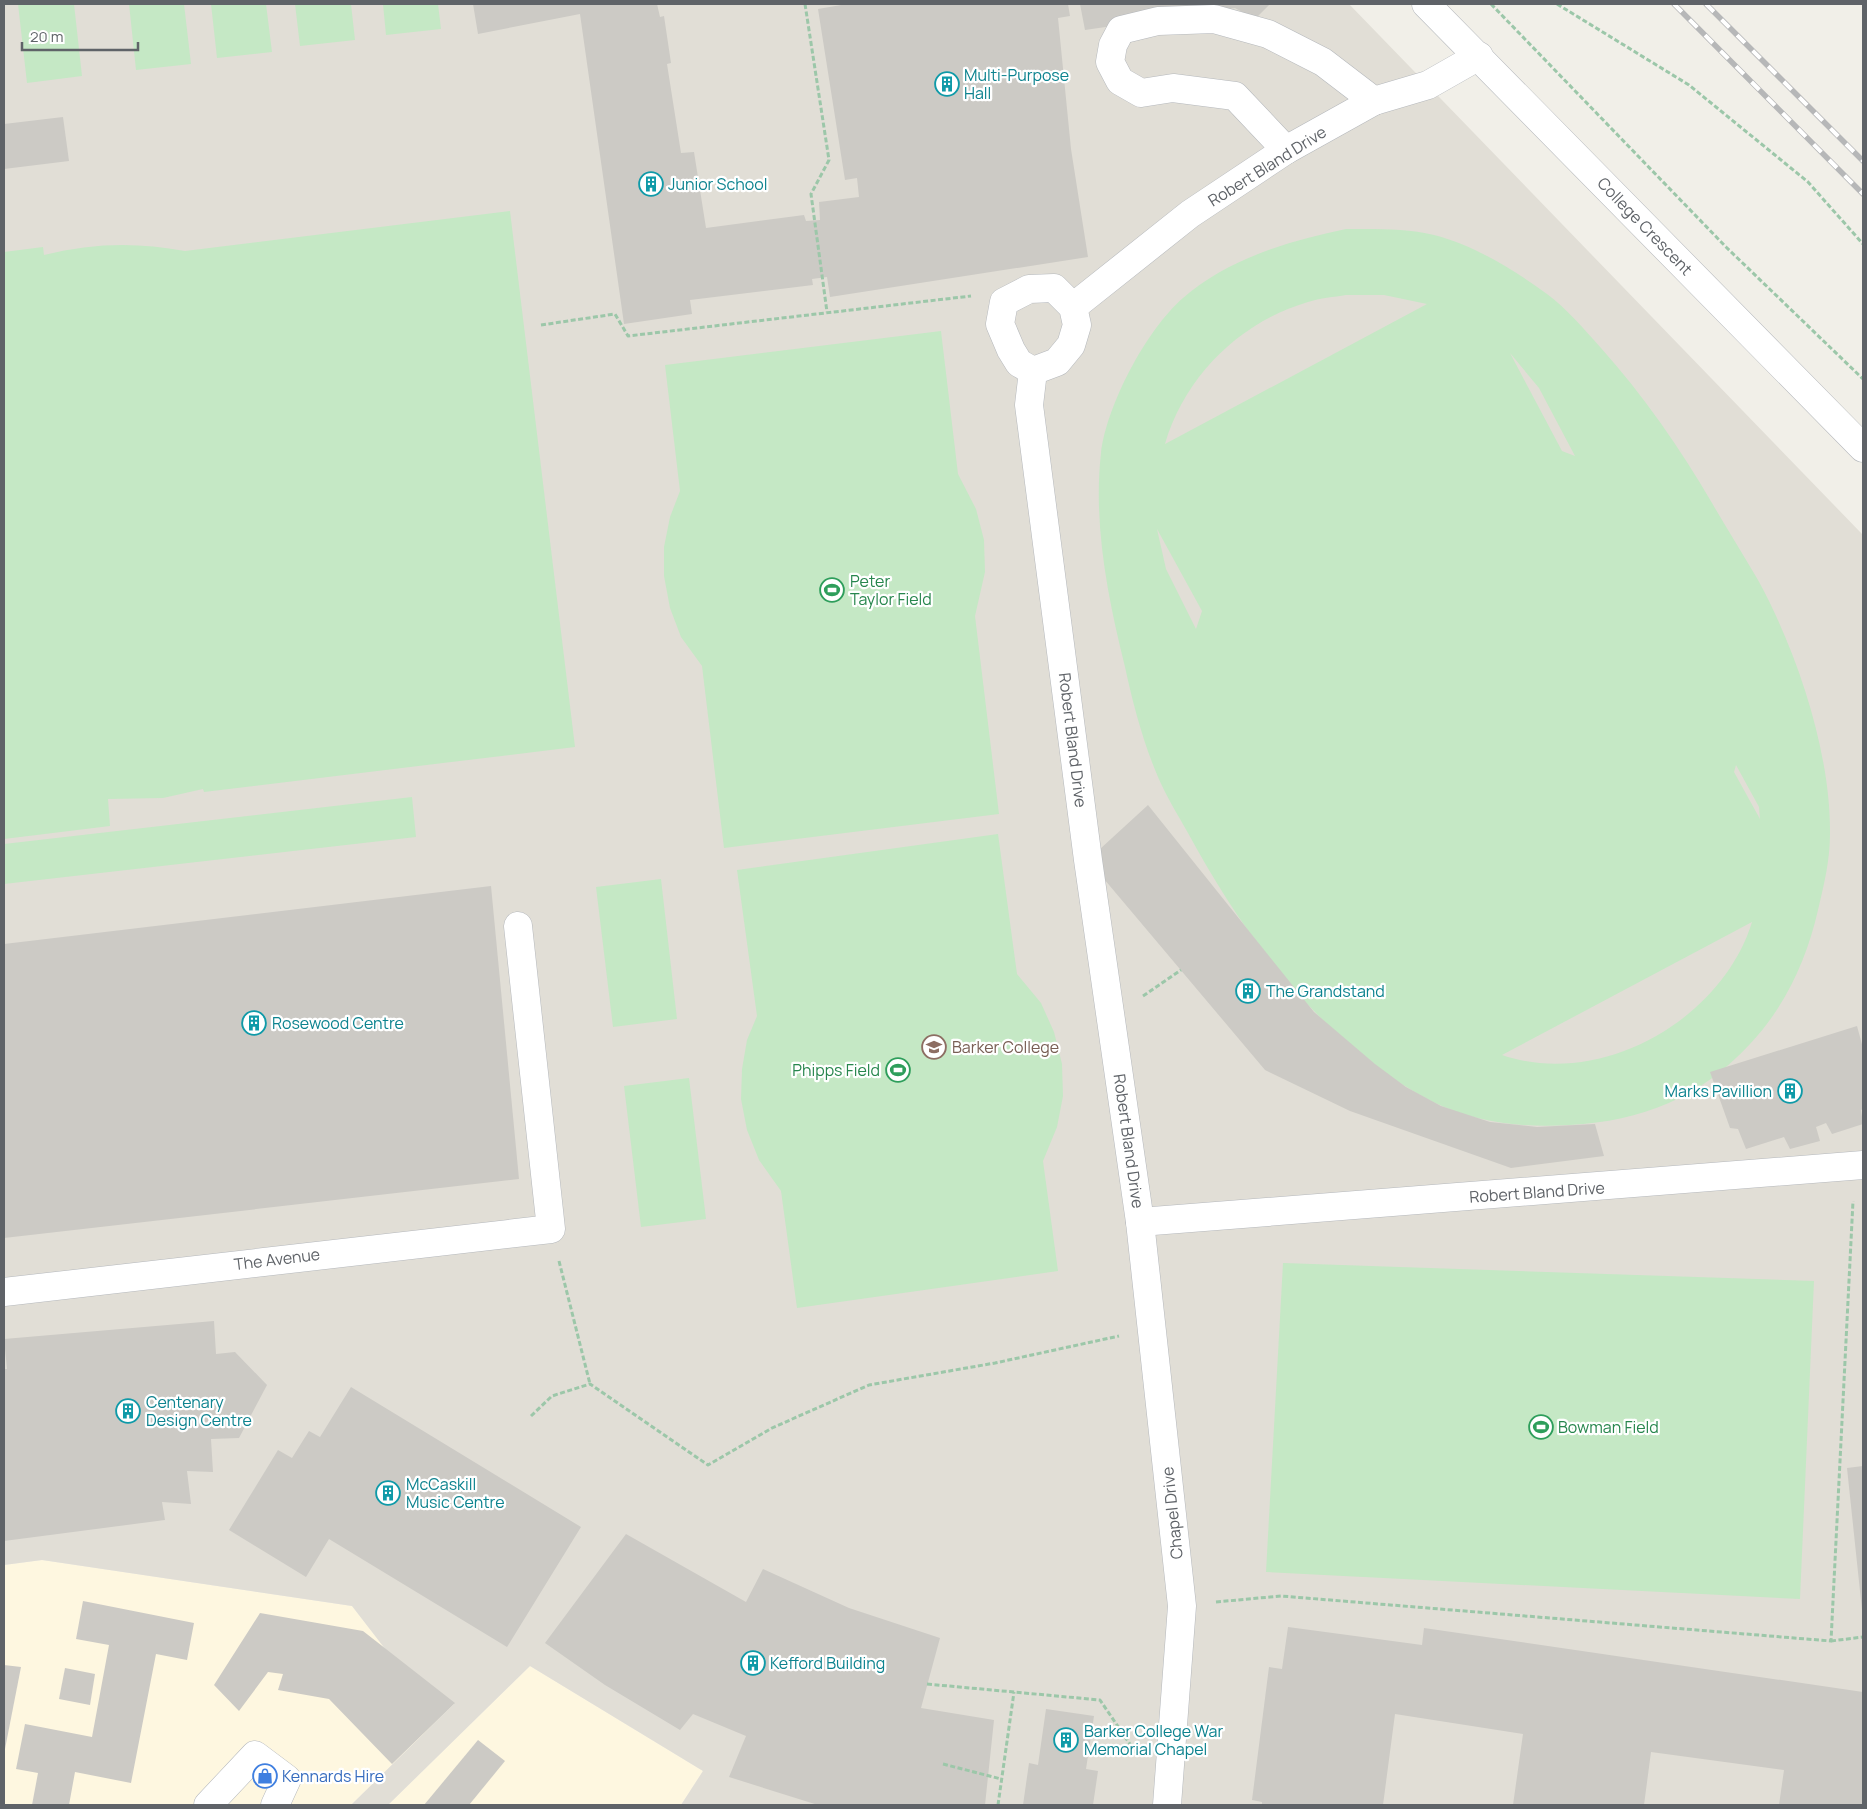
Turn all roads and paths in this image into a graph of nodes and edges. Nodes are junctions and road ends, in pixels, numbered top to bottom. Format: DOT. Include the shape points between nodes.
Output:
graph roads {
  1 [pos="805,4"];
  2 [pos="1426,4"];
  3 [pos="1491,4"];
  4 [pos="1557,4"];
  5 [pos="1479,56"];
  6 [pos="1374,101"];
  7 [pos="1286,150"];
  8 [pos="1863,244"];
  9 [pos="1004,302"];
  10 [pos="1073,307"];
  11 [pos="827,312"];
  12 [pos="541,325"];
  13 [pos="1034,371"];
  14 [pos="1863,379"];
  15 [pos="1863,448"];
  16 [pos="518,926"];
  17 [pos="1181,970"];
  18 [pos="1110,1010"];
  19 [pos="1859,1166"];
  20 [pos="1140,1222"];
  21 [pos="551,1229"];
  22 [pos="4,1292"];
  23 [pos="1152,1328"];
  24 [pos="590,1384"];
  25 [pos="531,1416"];
  26 [pos="1182,1606"];
  27 [pos="1863,1636"];
  28 [pos="1831,1641"];
  29 [pos="928,1684"];
  30 [pos="1014,1692"];
  31 [pos="943,1764"];
  32 [pos="1001,1779"];
  33 [pos="1167,1802"];
  34 [pos="208,1805"];
  35 [pos="275,1805"];
  36 [pos="998,1805"];
  1 -- 11 [label="path" via="829,160 811,194"];
  2 -- 5 [label="street, College Crescent"];
  3 -- 14 [label="path" via="1726,247"];
  4 -- 8 [label="path" via="1689,85 1808,182"];
  5 -- 6 [label="street, Robert Bland Drive" via="1428,85"];
  5 -- 15 [label="street, College Crescent"];
  6 -- 7 [label="street, Robert Bland Drive"];
  6 -- 7 [label="street" via="1323,62 1268,34 1214,19 1158,22 1121,30 1113,45 1110,62 1120,81 1141,93 1173,88 1235,96"];
  7 -- 10 [label="street, Robert Bland Drive" via="1190,214"];
  9 -- 10 [label="street" via="1029,289 1054,288"];
  9 -- 11 [label="path" via="970,296"];
  9 -- 13 [label="street" via="1000,324 1011,350 1019,363"];
  10 -- 13 [label="street" via="1077,325 1071,345 1057,362"];
  11 -- 12 [label="path" via="628,336 615,314"];
  13 -- 18 [label="street, Robert Bland Drive" via="1029,406"];
  16 -- 21 [label="street"];
  17 -- 18 [label="path" via="1149,994"];
  18 -- 20 [label="street, Robert Bland Drive"];
  19 -- 20 [label="street, Robert Bland Drive"];
  19 -- 28 [label="path"];
  20 -- 23 [label="street, Chapel Drive"];
  21 -- 22 [label="street, The Avenue"];
  21 -- 24 [label="path"];
  23 -- 24 [label="path" via="995,1363 869,1385 772,1428 708,1465"];
  23 -- 26 [label="street, Chapel Drive"];
  24 -- 25 [label="path" via="552,1396"];
  26 -- 28 [label="path" via="1281,1596"];
  26 -- 33 [label="street, Chapel Drive"];
  27 -- 28 [label="path"];
  29 -- 30 [label="path"];
  30 -- 32 [label="path"];
  30 -- 33 [label="path" via="1100,1700"];
  31 -- 32 [label="path"];
  32 -- 36 [label="path"];
  34 -- 35 [label="street" via="255,1755 287,1778"];
}
